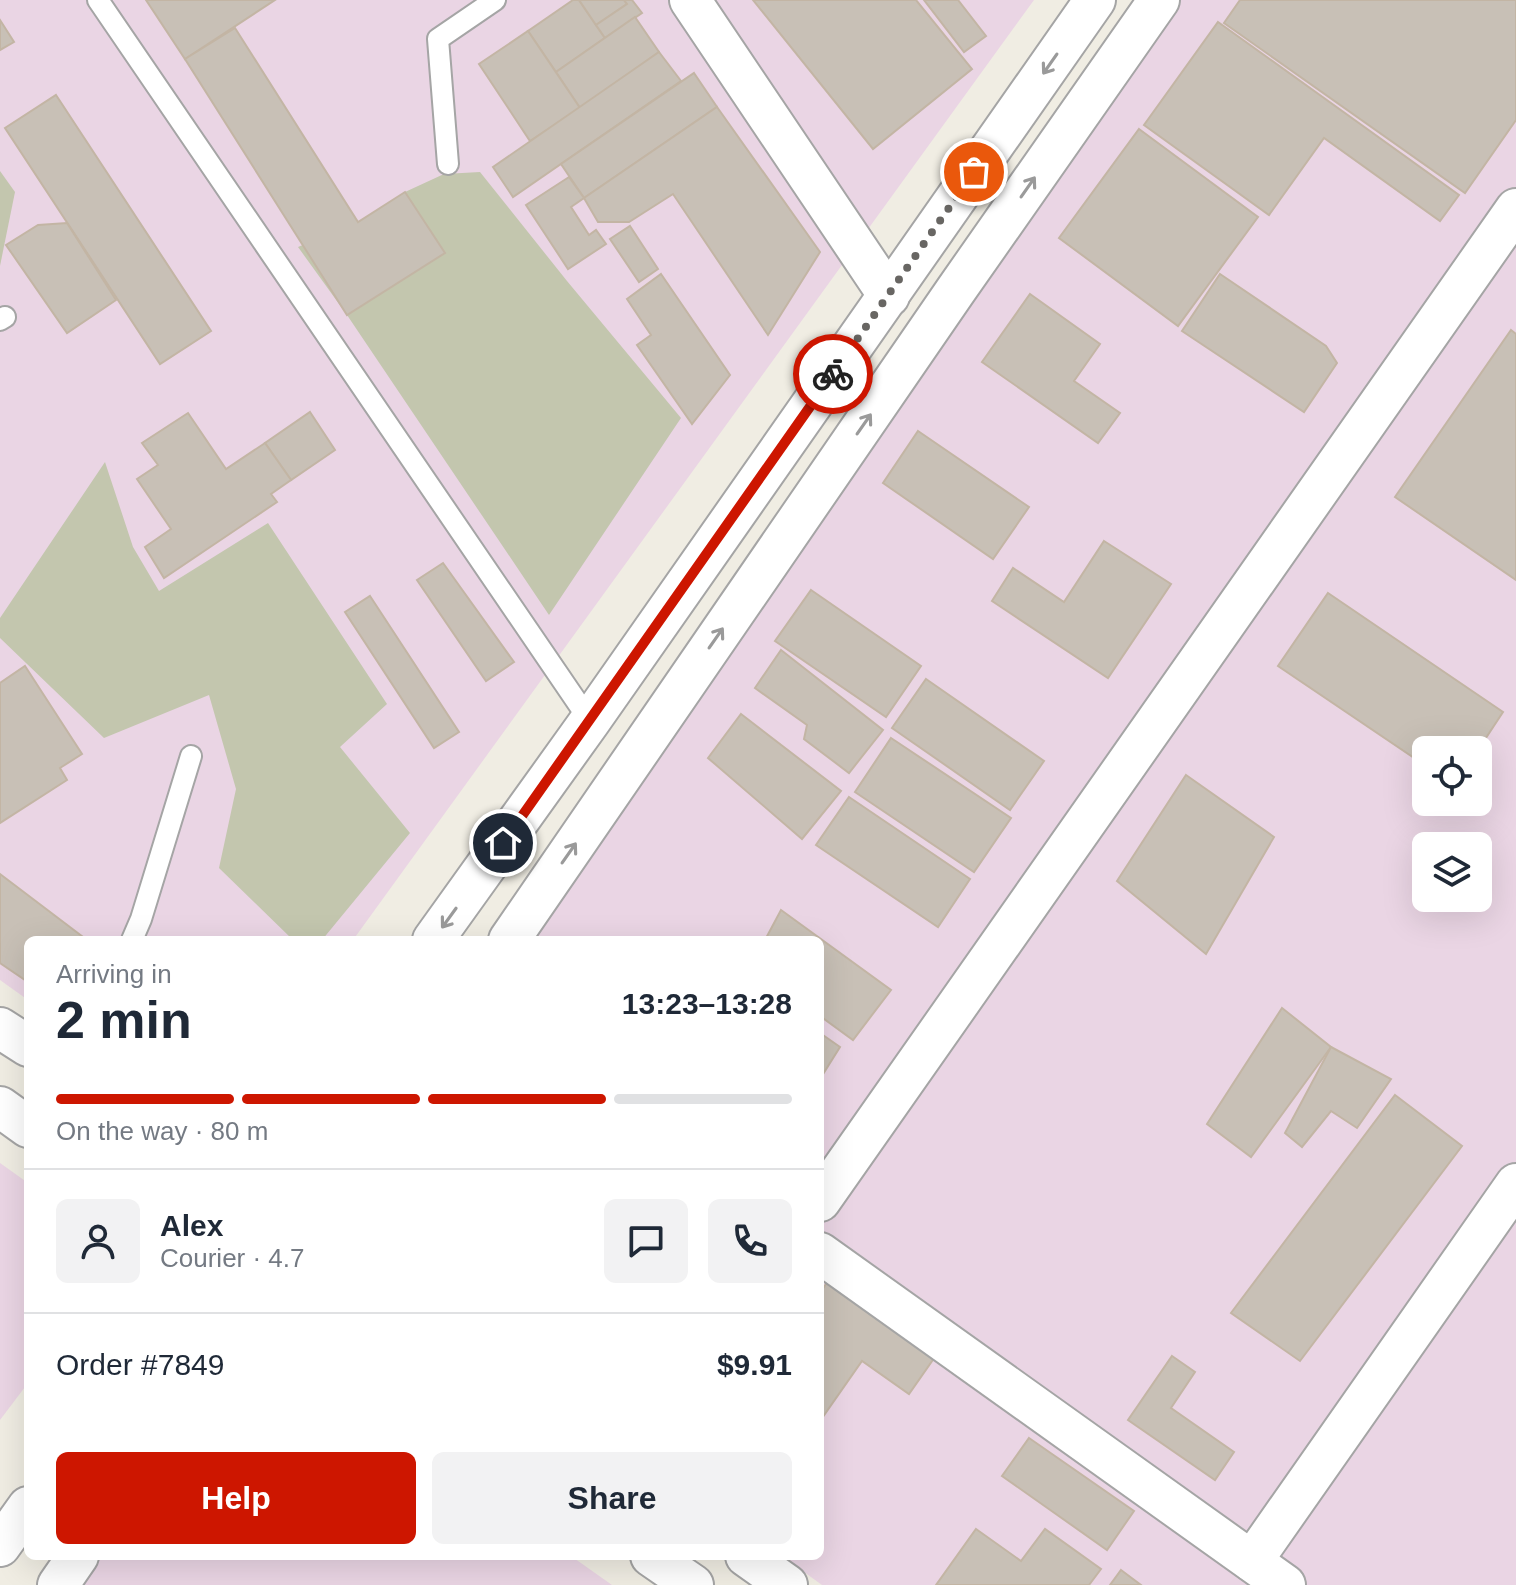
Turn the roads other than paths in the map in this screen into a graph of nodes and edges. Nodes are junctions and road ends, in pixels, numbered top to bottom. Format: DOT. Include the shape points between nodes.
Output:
graph roads {
  1 [pos="98,0"];
  2 [pos="495,0"];
  3 [pos="690,0"];
  4 [pos="1095,0"];
  5 [pos="1159,0"];
  6 [pos="448,164"];
  7 [pos="1516,209"];
  8 [pos="889,296"];
  9 [pos="590,721"];
  10 [pos="191,756"];
  11 [pos="134,936"];
  12 [pos="436,936"];
  13 [pos="512,936"];
  14 [pos="0,1028"];
  15 [pos="24,1043"];
  16 [pos="0,1107"];
  17 [pos="24,1124"];
  18 [pos="1516,1184"];
  19 [pos="824,1195"];
  20 [pos="824,1256"];
  21 [pos="24,1513"];
  22 [pos="0,1546"];
  23 [pos="75,1560"];
  24 [pos="657,1560"];
  25 [pos="752,1560"];
  26 [pos="1252,1561"];
  27 [pos="58,1585"];
  28 [pos="693,1585"];
  29 [pos="787,1585"];
  30 [pos="1285,1585"];
  1 -- 9 [label="lane"];
  2 -- 6 [label="lane" via="438,39"];
  3 -- 8 [label="street"];
  4 -- 8 [label="street, one-way"];
  13 -- 5 [label="street, one-way"];
  7 -- 19 [label="street"];
  8 -- 9 [label="street"];
  9 -- 12 [label="street, one-way"];
  10 -- 11 [label="lane"];
  14 -- 15 [label="street"];
  16 -- 17 [label="street"];
  18 -- 26 [label="street"];
  20 -- 26 [label="street"];
  21 -- 22 [label="street"];
  23 -- 27 [label="street"];
  24 -- 28 [label="street"];
  25 -- 29 [label="street"];
  26 -- 30 [label="street"];
}
